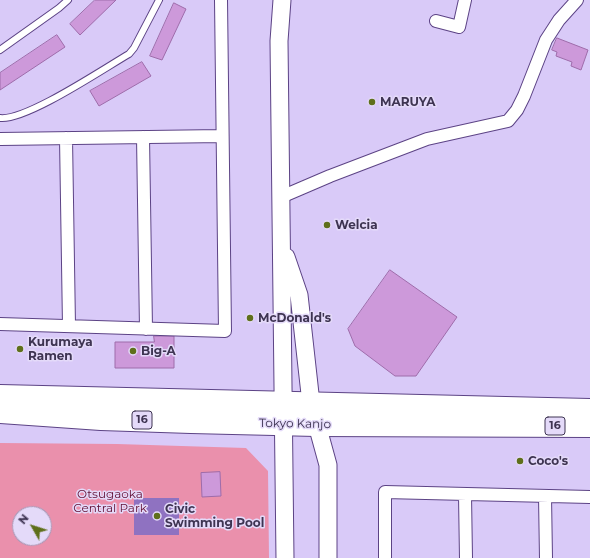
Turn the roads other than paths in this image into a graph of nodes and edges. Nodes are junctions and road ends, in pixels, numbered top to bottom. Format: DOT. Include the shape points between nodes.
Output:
graph roads {
  1 [pos="68,0"];
  2 [pos="159,0"];
  3 [pos="221,0"];
  4 [pos="282,0"];
  5 [pos="465,0"];
  6 [pos="577,0"];
  7 [pos="436,21"];
  8 [pos="0,50"];
  9 [pos="0,118"];
  10 [pos="222,136"];
  11 [pos="143,137"];
  12 [pos="0,138"];
  13 [pos="66,138"];
  14 [pos="281,197"];
  15 [pos="281,244"];
  16 [pos="0,324"];
  17 [pos="69,326"];
  18 [pos="146,329"];
  19 [pos="0,396"];
  20 [pos="284,402"];
  21 [pos="312,403"];
  22 [pos="590,410"];
  23 [pos="0,412"];
  24 [pos="284,424"];
  25 [pos="316,425"];
  26 [pos="590,426"];
  27 [pos="465,495"];
  28 [pos="545,496"];
  29 [pos="590,497"];
  30 [pos="285,558"];
  31 [pos="328,558"];
  32 [pos="385,558"];
  33 [pos="466,558"];
  34 [pos="546,558"];
  1 -- 8 [label="lane"];
  2 -- 9 [label="lane" via="129,54 24,113 6,119"];
  3 -- 10 [label="street"];
  4 -- 14 [label="street" via="279,41"];
  5 -- 7 [label="street" via="459,27"];
  6 -- 14 [label="street" via="546,40 524,96 508,121 427,140"];
  10 -- 11 [label="street"];
  10 -- 18 [label="street" via="225,331"];
  11 -- 13 [label="street"];
  11 -- 18 [label="street"];
  12 -- 13 [label="street"];
  13 -- 17 [label="street"];
  14 -- 15 [label="street"];
  15 -- 20 [label="street"];
  15 -- 21 [label="street" via="299,295"];
  16 -- 17 [label="street"];
  17 -- 18 [label="street"];
  19 -- 20 [label="highway, Tokyo Kanjo / 16"];
  20 -- 21 [label="highway, Tokyo Kanjo / 16"];
  20 -- 24 [label="street"];
  21 -- 22 [label="highway, Tokyo Kanjo / 16"];
  21 -- 25 [label="street"];
  23 -- 24 [label="highway, Tokyo Kanjo / 16" via="101,419"];
  24 -- 25 [label="highway, Tokyo Kanjo / 16"];
  24 -- 30 [label="street"];
  25 -- 26 [label="highway, Tokyo Kanjo / 16"];
  25 -- 31 [label="street" via="328,465"];
  27 -- 28 [label="street"];
  27 -- 32 [label="street" via="385,492"];
  27 -- 33 [label="street"];
  28 -- 29 [label="street"];
  28 -- 34 [label="street"];
}
